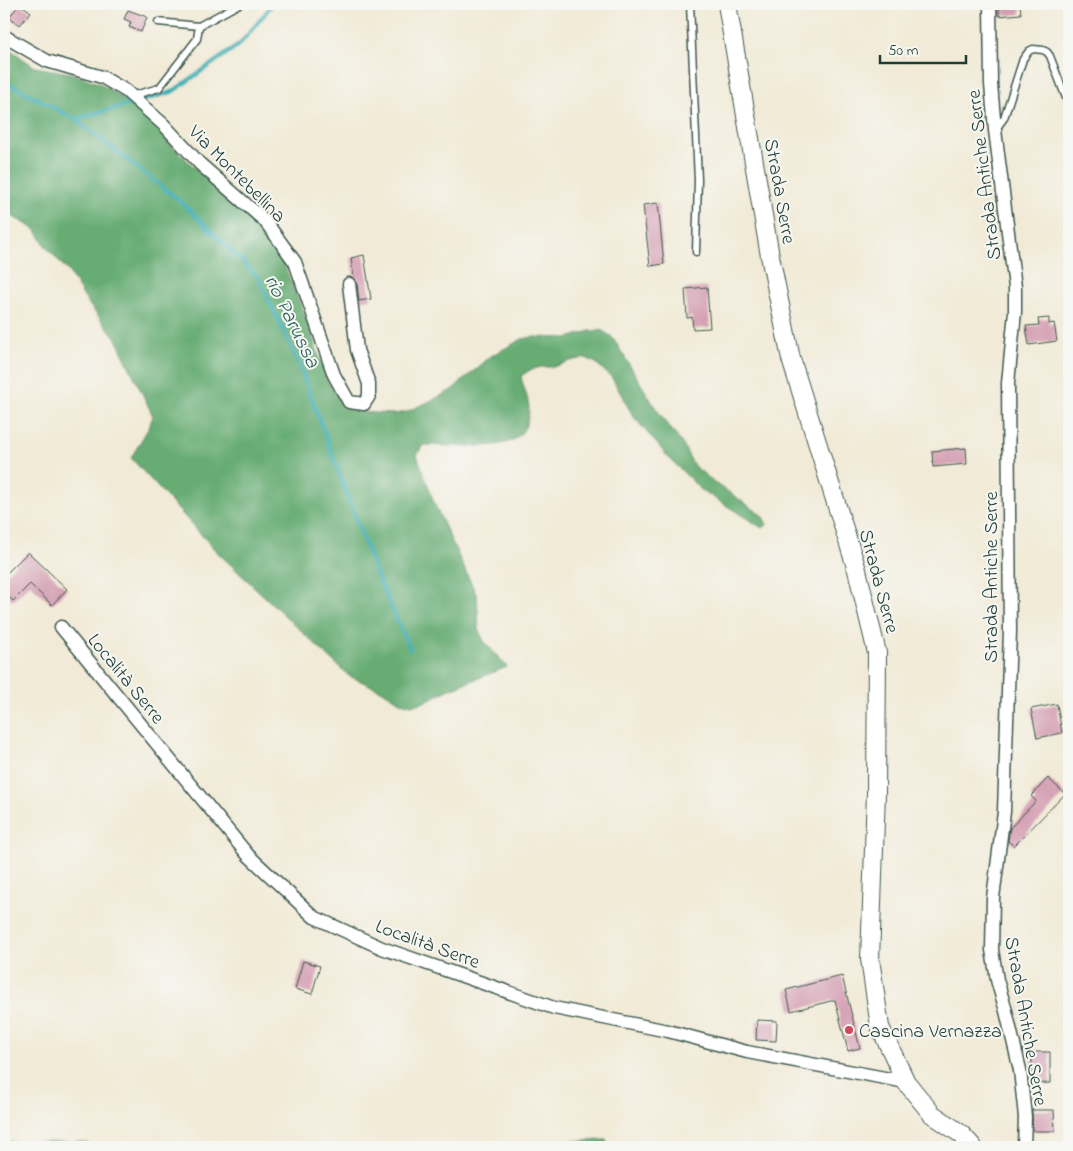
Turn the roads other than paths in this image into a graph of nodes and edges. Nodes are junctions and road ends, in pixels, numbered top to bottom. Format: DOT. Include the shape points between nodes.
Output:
graph roads {
  1 [pos="239,4"];
  2 [pos="690,4"];
  3 [pos="727,4"];
  4 [pos="990,4"];
  5 [pos="158,22"];
  6 [pos="199,26"];
  7 [pos="4,36"];
  8 [pos="131,96"];
  9 [pos="1069,106"];
  10 [pos="995,130"];
  11 [pos="696,252"];
  12 [pos="349,284"];
  13 [pos="61,627"];
  14 [pos="906,1082"];
  15 [pos="973,1147"];
  16 [pos="1024,1147"];
  1 -- 6 [label="lane"];
  2 -- 11 [label="lane" via="698,180"];
  3 -- 14 [label="main road, Strada Serre" via="770,256 792,359 857,570 877,653 870,959 880,1027"];
  4 -- 10 [label="street, Strada Antiche Serre"];
  5 -- 6 [label="lane"];
  6 -- 8 [label="lane" via="197,39 159,88"];
  7 -- 8 [label="street, Via Montebellina" via="47,61 102,77"];
  8 -- 12 [label="street, Via Montebellina" via="164,125 200,164 265,221 295,262 334,375 349,402 364,404 369,396 369,384 357,350"];
  9 -- 10 [label="lane" via="1050,56 1043,50 1033,49 1023,59 1004,118"];
  10 -- 16 [label="street, Strada Antiche Serre" via="1016,287 1016,312 1008,383 1010,630 1004,812 993,898 992,950 1020,1070 1025,1117"];
  13 -- 14 [label="street, Località Serre" via="248,855 314,917 382,948 554,1008 668,1031 747,1052"];
  14 -- 15 [label="main road, Strada Serre" via="932,1114 961,1134"];
}
